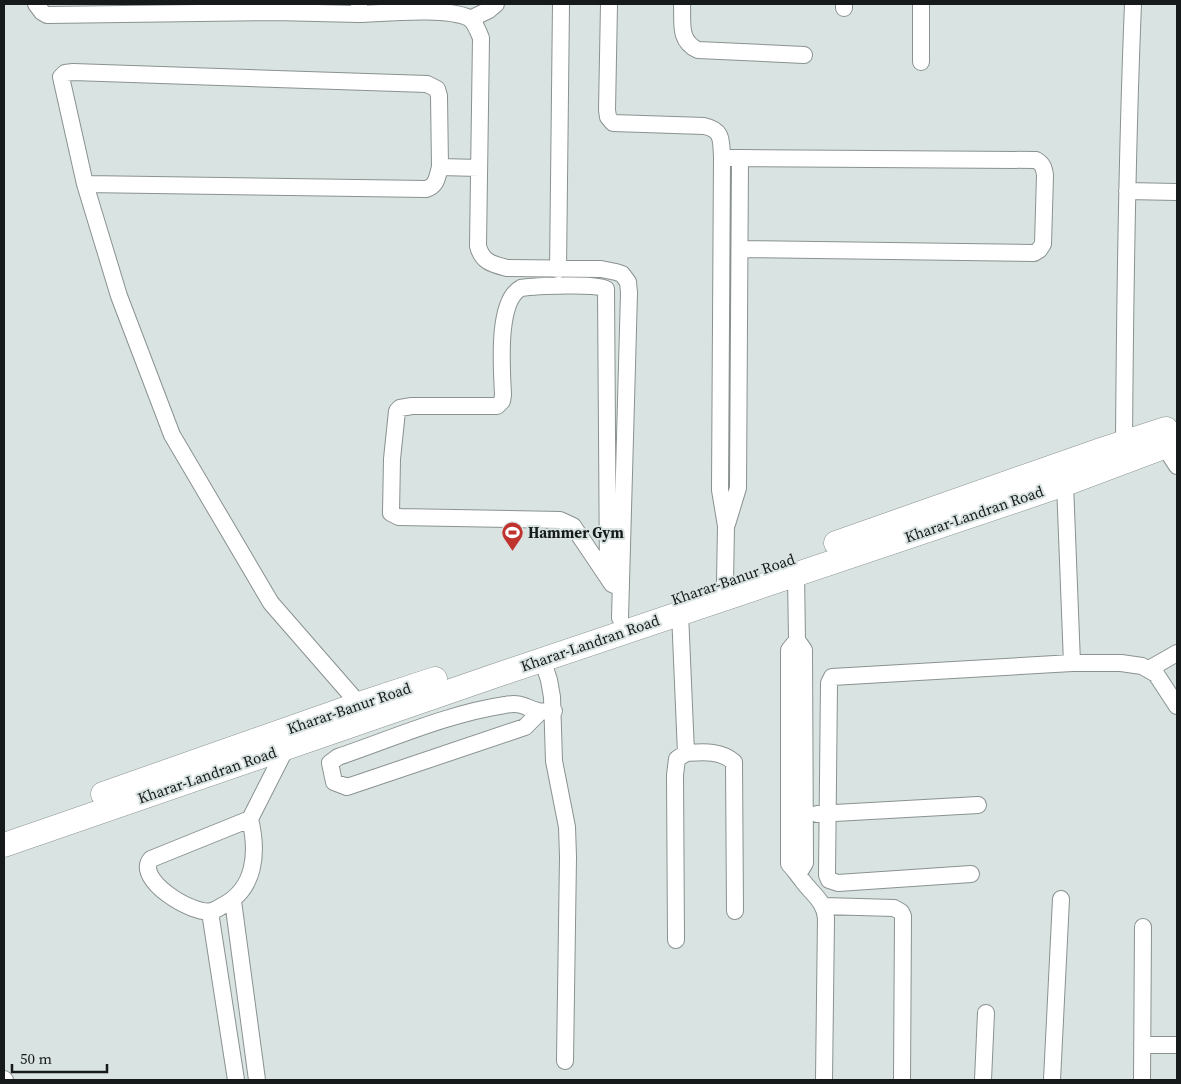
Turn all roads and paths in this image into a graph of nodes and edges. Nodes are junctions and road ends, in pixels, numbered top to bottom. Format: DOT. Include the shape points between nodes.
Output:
graph roads {
  1 [pos="36,4"];
  2 [pos="496,4"];
  3 [pos="561,4"];
  4 [pos="608,4"];
  5 [pos="682,4"];
  6 [pos="922,4"];
  7 [pos="1133,4"];
  8 [pos="275,8"];
  9 [pos="440,8"];
  10 [pos="359,9"];
  11 [pos="470,19"];
  12 [pos="804,55"];
  13 [pos="921,62"];
  14 [pos="722,157"];
  15 [pos="740,158"];
  16 [pos="440,167"];
  17 [pos="479,168"];
  18 [pos="85,184"];
  19 [pos="1127,190"];
  20 [pos="1177,192"];
  21 [pos="740,249"];
  22 [pos="558,270"];
  23 [pos="1169,436"];
  24 [pos="1125,451"];
  25 [pos="1177,466"];
  26 [pos="1065,484"];
  27 [pos="726,526"];
  28 [pos="796,574"];
  29 [pos="614,583"];
  30 [pos="725,583"];
  31 [pos="703,598"];
  32 [pos="680,613"];
  33 [pos="620,618"];
  34 [pos="1177,653"];
  35 [pos="542,659"];
  36 [pos="1072,663"];
  37 [pos="1149,669"];
  38 [pos="832,678"];
  39 [pos="797,679"];
  40 [pos="1177,706"];
  41 [pos="547,711"];
  42 [pos="363,712"];
  43 [pos="286,748"];
  44 [pos="686,753"];
  45 [pos="978,806"];
  46 [pos="828,813"];
  47 [pos="805,815"];
  48 [pos="250,819"];
  49 [pos="4,829"];
  50 [pos="4,846"];
  51 [pos="798,873"];
  52 [pos="971,874"];
  53 [pos="1061,899"];
  54 [pos="233,901"];
  55 [pos="824,906"];
  56 [pos="735,911"];
  57 [pos="210,912"];
  58 [pos="1143,927"];
  59 [pos="676,940"];
  60 [pos="986,1013"];
  61 [pos="1142,1045"];
  62 [pos="1177,1045"];
  63 [pos="565,1061"];
  64 [pos="236,1080"];
  65 [pos="257,1080"];
  66 [pos="824,1080"];
  67 [pos="902,1080"];
  68 [pos="984,1080"];
  69 [pos="1052,1080"];
  70 [pos="1142,1080"];
  1 -- 8 [label="street" via="48,15"];
  2 -- 11 [label="street"];
  3 -- 22 [label="street"];
  4 -- 14 [label="street" via="607,110 610,120 613,123 714,128 721,138"];
  5 -- 12 [label="street" via="684,36 690,46 698,50"];
  6 -- 13 [label="street"];
  7 -- 19 [label="street"];
  8 -- 10 [label="street"];
  9 -- 10 [label="street"];
  9 -- 11 [label="street"];
  11 -- 17 [label="street" via="481,38"];
  14 -- 15 [label="street"];
  14 -- 27 [label="street" via="720,490"];
  15 -- 21 [label="street"];
  15 -- 21 [label="street" via="1036,160 1044,168 1045,175 1043,244 1034,253"];
  16 -- 17 [label="street"];
  16 -- 18 [label="street" via="435,184 426,189"];
  16 -- 18 [label="street" via="439,96 437,89 428,84 74,72 61,77"];
  17 -- 22 [label="street" via="480,255 492,264 507,268"];
  18 -- 42 [label="street" via="119,296 172,435 271,603"];
  19 -- 20 [label="street"];
  19 -- 24 [label="street"];
  21 -- 27 [label="street" via="738,488"];
  22 -- 29 [label="street" via="601,269 622,274 630,293"];
  23 -- 24 [label="highway, Kharar-Landran Road"];
  23 -- 25 [label="street"];
  24 -- 26 [label="highway, Kharar-Landran Road"];
  24 -- 30 [label="highway, Kharar-Banur Road"];
  26 -- 28 [label="highway, Kharar-Landran Road"];
  26 -- 36 [label="street"];
  27 -- 30 [label="street"];
  28 -- 31 [label="highway, Kharar-Landran Road"];
  28 -- 39 [label="street" via="797,640 789,650"];
  29 -- 29 [label="street" via="573,526 560,520 399,517 391,513 397,411 412,406 500,404 503,395 504,318 510,298 521,288 602,286 606,290"];
  29 -- 33 [label="street"];
  30 -- 31 [label="highway, Kharar-Banur Road"];
  31 -- 32 [label="highway, Kharar-Landran Road"];
  31 -- 33 [label="highway, Kharar-Banur Road"];
  32 -- 35 [label="highway, Kharar-Landran Road"];
  32 -- 44 [label="street"];
  33 -- 42 [label="highway, Kharar-Banur Road"];
  34 -- 37 [label="street"];
  35 -- 41 [label="street" via="549,680"];
  35 -- 42 [label="highway, Kharar-Landran Road"];
  36 -- 37 [label="street" via="1121,663"];
  36 -- 38 [label="street"];
  37 -- 40 [label="street" via="1156,674"];
  38 -- 39 [label="street"];
  38 -- 46 [label="street" via="829,683"];
  39 -- 47 [label="street"];
  39 -- 51 [label="street" via="790,864"];
  41 -- 41 [label="street" via="525,727 347,787 334,782 330,764 338,757 477,710 523,704"];
  41 -- 63 [label="street" via="568,857"];
  42 -- 43 [label="highway, Kharar-Landran Road"];
  42 -- 49 [label="highway, Kharar-Banur Road"];
  43 -- 48 [label="street"];
  43 -- 50 [label="highway, Kharar-Landran Road"];
  44 -- 56 [label="street" via="718,753 734,762"];
  44 -- 59 [label="street" via="678,759 675,775"];
  45 -- 46 [label="street"];
  46 -- 47 [label="street"];
  46 -- 52 [label="street" via="828,875 832,882"];
  47 -- 51 [label="street" via="805,863"];
  48 -- 54 [label="street" via="254,859 247,882"];
  48 -- 57 [label="street" via="148,862 149,873 163,892 189,907"];
  51 -- 55 [label="street"];
  53 -- 69 [label="street"];
  54 -- 57 [label="street"];
  54 -- 65 [label="street"];
  55 -- 66 [label="street"];
  55 -- 67 [label="street" via="894,908 903,916"];
  57 -- 64 [label="street"];
  58 -- 61 [label="street"];
  60 -- 68 [label="street"];
  61 -- 62 [label="street"];
  61 -- 70 [label="street"];
}
